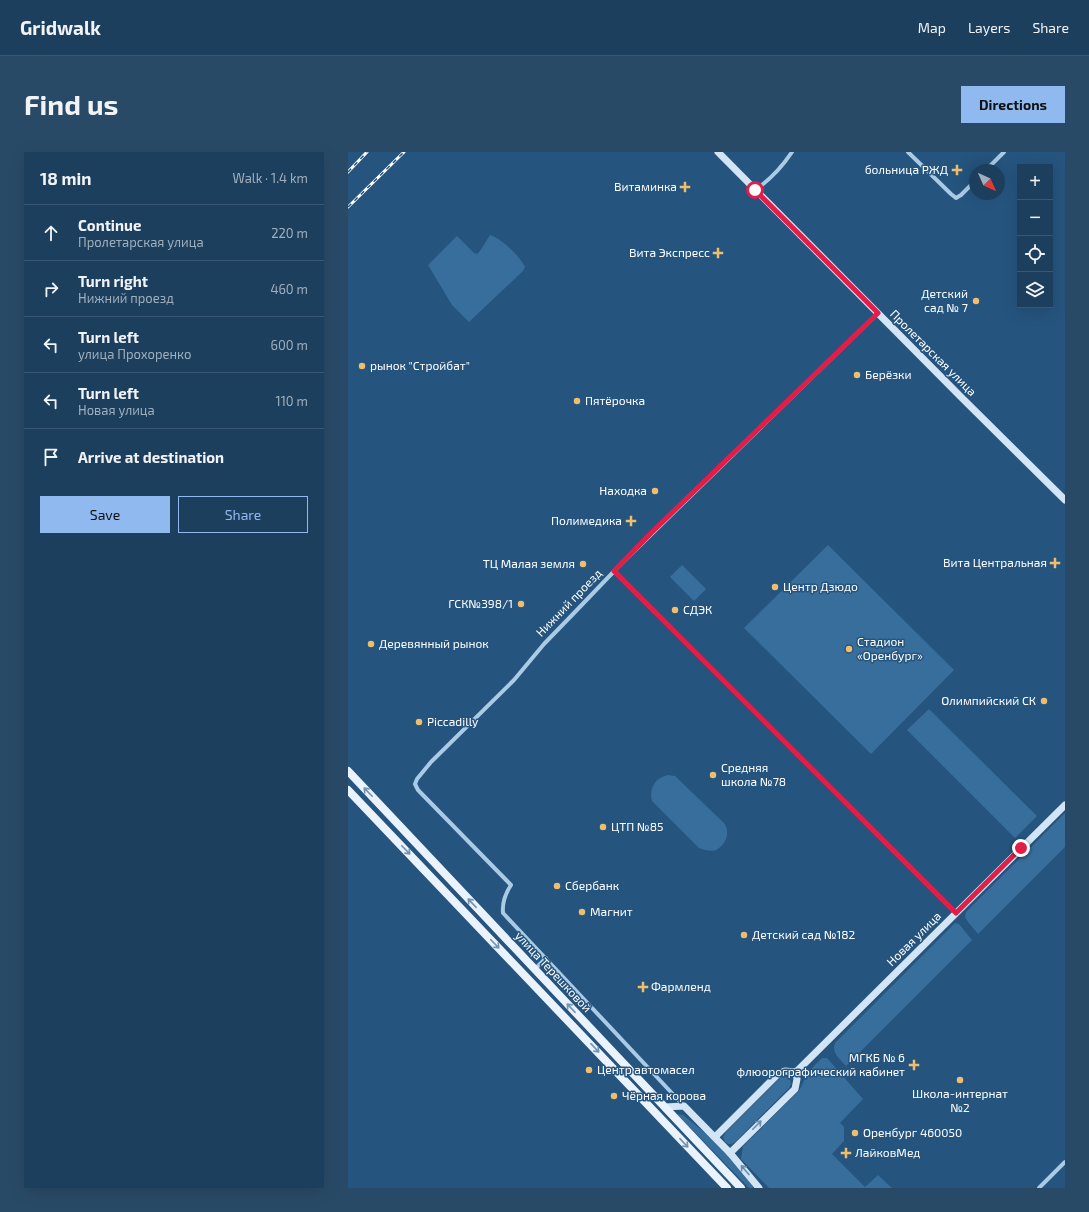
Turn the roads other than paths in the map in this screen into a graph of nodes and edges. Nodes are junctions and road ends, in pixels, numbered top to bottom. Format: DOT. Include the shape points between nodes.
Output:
graph roads {
  1 [pos="718,152"];
  2 [pos="792,152"];
  3 [pos="908,152"];
  4 [pos="1004,152"];
  5 [pos="992,164"];
  6 [pos="969,187"];
  7 [pos="755,190"];
  8 [pos="878,313"];
  9 [pos="1065,500"];
  10 [pos="614,571"];
  11 [pos="348,771"];
  12 [pos="348,790"];
  13 [pos="1065,805"];
  14 [pos="956,913"];
  15 [pos="546,958"];
  16 [pos="535,970"];
  17 [pos="588,1026"];
  18 [pos="581,1033"];
  19 [pos="796,1072"];
  20 [pos="684,1106"];
  21 [pos="665,1107"];
  22 [pos="715,1137"];
  23 [pos="730,1153"];
  24 [pos="1065,1162"];
  25 [pos="727,1188"];
  26 [pos="741,1188"];
  27 [pos="759,1188"];
  28 [pos="1039,1188"];
  1 -- 7 [label="main road, Пролетарская улица"];
  2 -- 7 [label="street" via="767,182"];
  3 -- 6 [label="street" via="956,198"];
  4 -- 5 [label="street"];
  7 -- 8 [label="main road, Пролетарская улица"];
  8 -- 9 [label="main road, Пролетарская улица"];
  8 -- 10 [label="street, Нижний проезд"];
  10 -- 14 [label="street"];
  10 -- 15 [label="street, Нижний проезд" via="544,644 514,680 431,762 415,784 511,885 505,893 503,913"];
  16 -- 11 [label="main road, улица Терешковой, one-way"];
  12 -- 18 [label="main road, улица Терешковой, one-way"];
  13 -- 14 [label="main road, Новая улица"];
  14 -- 19 [label="main road, Новая улица"];
  15 -- 16 [label="street"];
  15 -- 20 [label="street"];
  17 -- 16 [label="main road, улица Терешковой, one-way"];
  17 -- 18 [label="main road" via="584,1027"];
  17 -- 21 [label="main road, улица Терешковой"];
  18 -- 25 [label="main road, улица Терешковой, one-way"];
  19 -- 22 [label="main road" via="786,1071 778,1074"];
  23 -- 19 [label="main road, one-way" via="795,1089"];
  20 -- 21 [label="main road"];
  20 -- 22 [label="main road"];
  21 -- 26 [label="main road, улица Терешковой"];
  22 -- 23 [label="main road"];
  27 -- 23 [label="main road, one-way"];
  24 -- 28 [label="street"];
}
